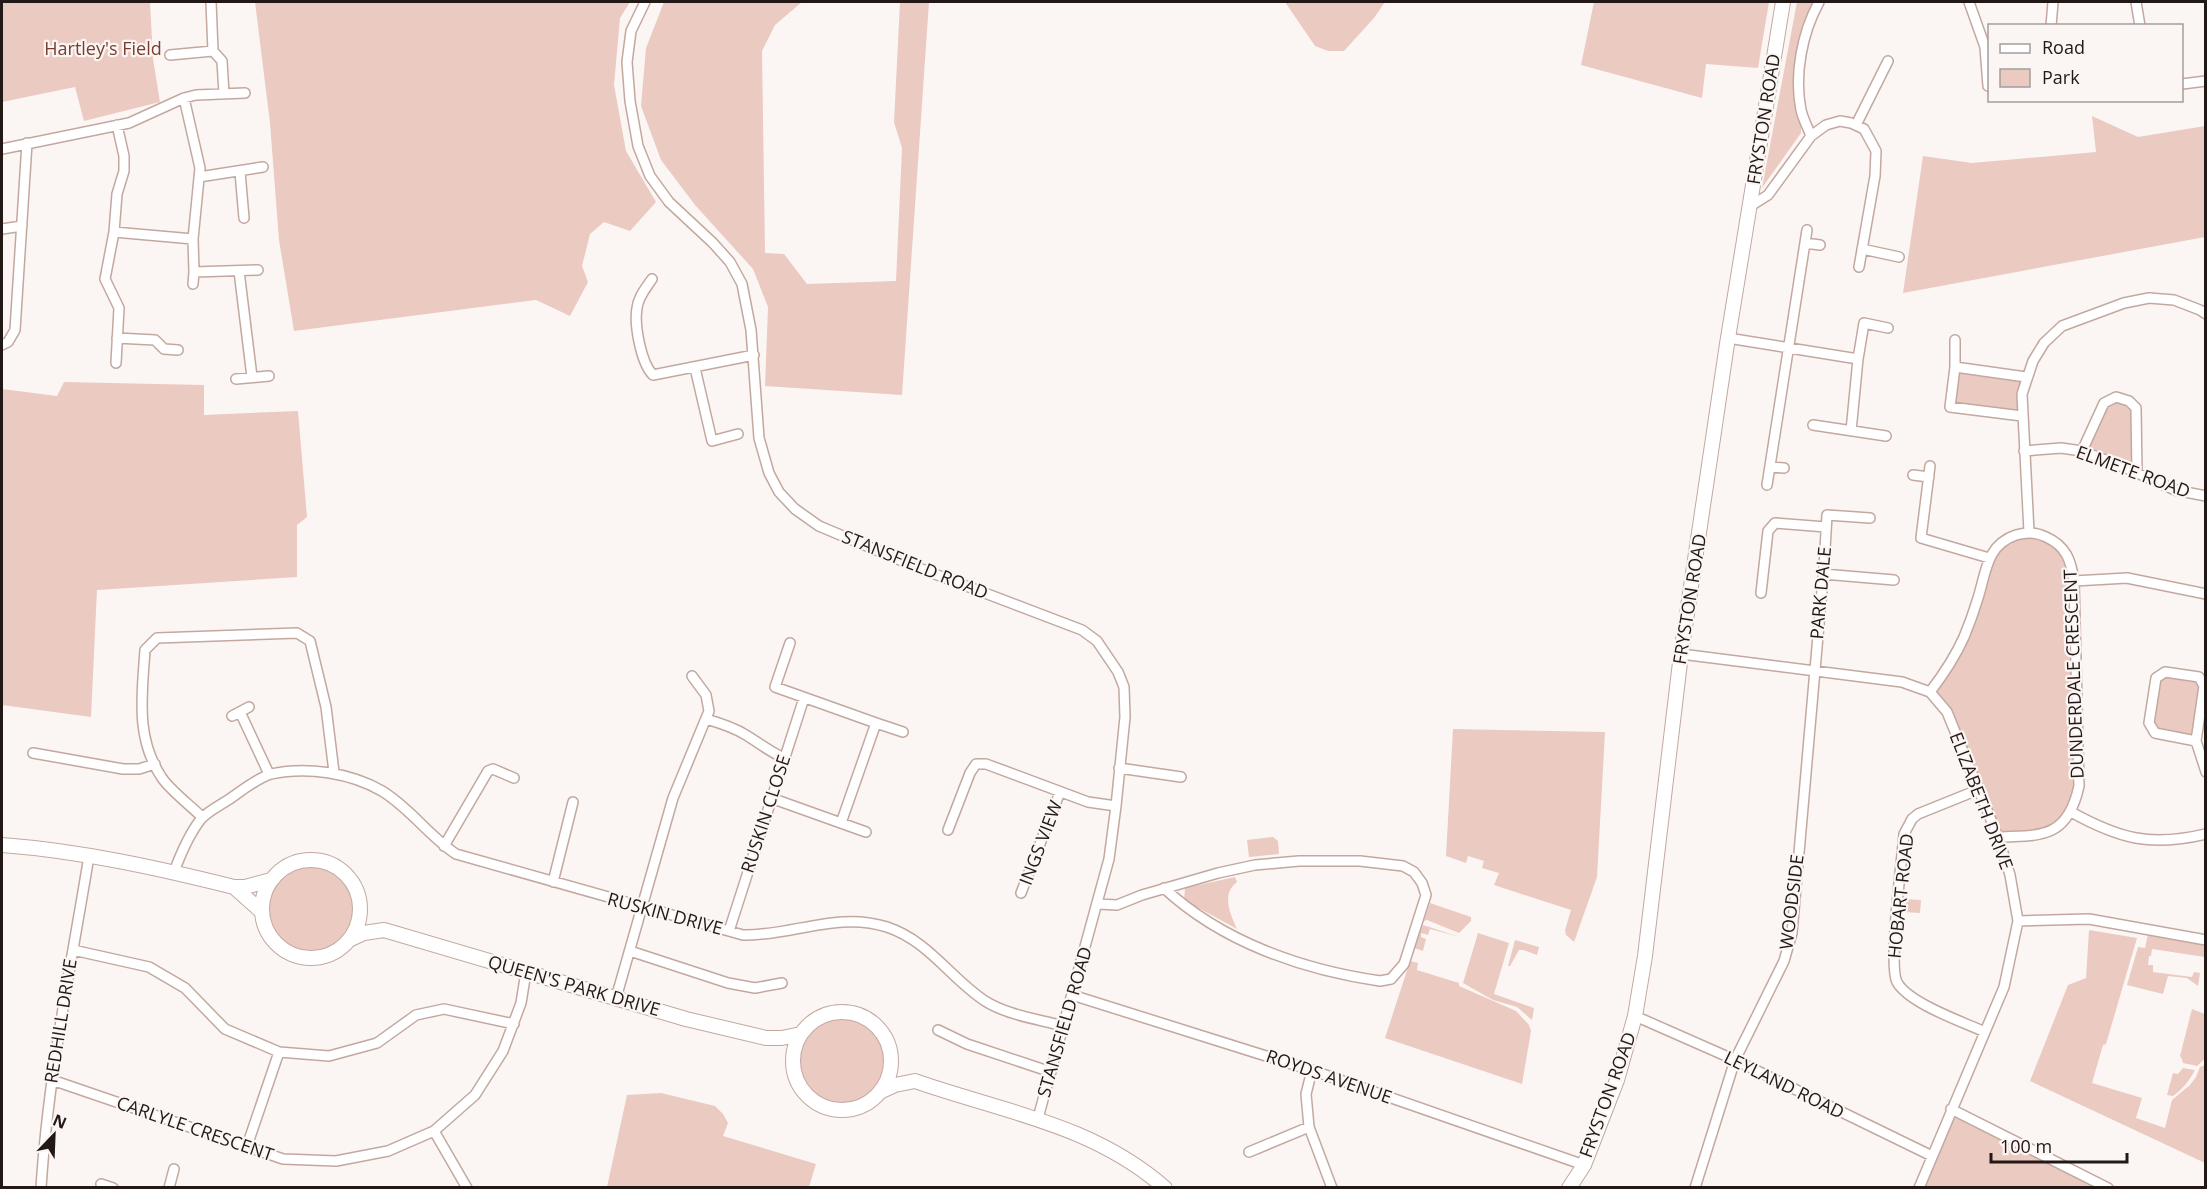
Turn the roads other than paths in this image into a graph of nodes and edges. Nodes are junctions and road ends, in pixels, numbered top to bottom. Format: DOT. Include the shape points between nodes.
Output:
graph roads {
  1 [pos="211,2"];
  2 [pos="645,2"];
  3 [pos="1783,2"];
  4 [pos="1819,2"];
  5 [pos="1969,2"];
  6 [pos="2053,2"];
  7 [pos="2136,2"];
  8 [pos="2051,24"];
  9 [pos="2140,24"];
  10 [pos="213,51"];
  11 [pos="170,55"];
  12 [pos="1888,62"];
  13 [pos="2205,81"];
  14 [pos="2183,84"];
  15 [pos="1988,86"];
  16 [pos="245,93"];
  17 [pos="224,94"];
  18 [pos="184,98"];
  19 [pos="117,125"];
  20 [pos="1856,125"];
  21 [pos="1811,136"];
  22 [pos="27,143"];
  23 [pos="2,148"];
  24 [pos="263,167"];
  25 [pos="240,172"];
  26 [pos="199,177"];
  27 [pos="1749,207"];
  28 [pos="244,218"];
  29 [pos="22,226"];
  30 [pos="2,229"];
  31 [pos="1807,230"];
  32 [pos="114,232"];
  33 [pos="193,239"];
  34 [pos="1805,243"];
  35 [pos="1820,245"];
  36 [pos="1862,249"];
  37 [pos="1899,257"];
  38 [pos="1859,267"];
  39 [pos="258,270"];
  40 [pos="239,271"];
  41 [pos="194,272"];
  42 [pos="652,279"];
  43 [pos="193,284"];
  44 [pos="2205,314"];
  45 [pos="1888,328"];
  46 [pos="117,338"];
  47 [pos="1728,338"];
  48 [pos="1956,340"];
  49 [pos="2,345"];
  50 [pos="1789,347"];
  51 [pos="178,350"];
  52 [pos="754,355"];
  53 [pos="1858,359"];
  54 [pos="116,363"];
  55 [pos="1955,367"];
  56 [pos="695,368"];
  57 [pos="269,376"];
  58 [pos="252,377"];
  59 [pos="2026,377"];
  60 [pos="237,379"];
  61 [pos="2022,416"];
  62 [pos="1813,425"];
  63 [pos="1851,431"];
  64 [pos="738,434"];
  65 [pos="1886,436"];
  66 [pos="2024,451"];
  67 [pos="2082,451"];
  68 [pos="1770,466"];
  69 [pos="1930,466"];
  70 [pos="1785,468"];
  71 [pos="2137,472"];
  72 [pos="1913,475"];
  73 [pos="1929,477"];
  74 [pos="1767,485"];
  75 [pos="2205,496"];
  76 [pos="1870,518"];
  77 [pos="1826,527"];
  78 [pos="2029,532"];
  79 [pos="1989,558"];
  80 [pos="1823,574"];
  81 [pos="1894,580"];
  82 [pos="2074,581"];
  83 [pos="1761,593"];
  84 [pos="2205,594"];
  85 [pos="790,643"];
  86 [pos="1681,654"];
  87 [pos="1814,670"];
  88 [pos="692,676"];
  89 [pos="1930,692"];
  90 [pos="804,698"];
  91 [pos="240,712"];
  92 [pos="706,719"];
  93 [pos="876,723"];
  94 [pos="903,732"];
  95 [pos="2196,741"];
  96 [pos="33,753"];
  97 [pos="784,758"];
  98 [pos="155,764"];
  99 [pos="1119,768"];
  100 [pos="334,772"];
  101 [pos="2205,772"];
  102 [pos="269,774"];
  103 [pos="513,777"];
  104 [pos="1180,777"];
  105 [pos="1980,789"];
  106 [pos="1060,792"];
  107 [pos="771,798"];
  108 [pos="573,802"];
  109 [pos="1116,806"];
  110 [pos="2071,812"];
  111 [pos="202,817"];
  112 [pos="841,823"];
  113 [pos="948,830"];
  114 [pos="866,832"];
  115 [pos="2205,834"];
  116 [pos="1998,837"];
  117 [pos="2,845"];
  118 [pos="444,846"];
  119 [pos="89,856"];
  120 [pos="174,872"];
  121 [pos="271,880"];
  122 [pos="553,882"];
  123 [pos="234,887"];
  124 [pos="1164,888"];
  125 [pos="1022,893"];
  126 [pos="1098,903"];
  127 [pos="643,908"];
  128 [pos="361,909"];
  129 [pos="261,911"];
  130 [pos="2018,921"];
  131 [pos="384,930"];
  132 [pos="729,931"];
  133 [pos="351,939"];
  134 [pos="2205,940"];
  135 [pos="73,950"];
  136 [pos="630,951"];
  137 [pos="526,972"];
  138 [pos="782,984"];
  139 [pos="1072,995"];
  140 [pos="616,999"];
  141 [pos="1635,1016"];
  142 [pos="514,1024"];
  143 [pos="1063,1026"];
  144 [pos="938,1030"];
  145 [pos="1985,1032"];
  146 [pos="801,1034"];
  147 [pos="766,1038"];
  148 [pos="279,1052"];
  149 [pos="793,1060"];
  150 [pos="1735,1060"];
  151 [pos="892,1061"];
  152 [pos="1312,1070"];
  153 [pos="1051,1072"];
  154 [pos="52,1080"];
  155 [pos="915,1082"];
  156 [pos="882,1091"];
  157 [pos="1952,1108"];
  158 [pos="1038,1118"];
  159 [pos="1310,1127"];
  160 [pos="434,1131"];
  161 [pos="247,1146"];
  162 [pos="1249,1152"];
  163 [pos="1932,1156"];
  164 [pos="1584,1165"];
  165 [pos="174,1169"];
  166 [pos="101,1184"];
  167 [pos="41,1188"];
  168 [pos="113,1188"];
  169 [pos="169,1188"];
  170 [pos="467,1188"];
  171 [pos="1165,1188"];
  172 [pos="1332,1188"];
  173 [pos="1569,1188"];
  174 [pos="1695,1188"];
  175 [pos="1919,1188"];
  176 [pos="2108,1188"];
  1 -- 10 [label="street"];
  2 -- 52 [label="street, STANSFIELD ROAD" via="631,31 627,62 638,146 651,176 669,202 730,262 742,284"];
  3 -- 27 [label="street, FRYSTON ROAD"];
  4 -- 21 [label="street, FRYSTON ROAD" via="1802,47 1798,89 1801,112"];
  5 -- 15 [label="street" via="1985,47"];
  6 -- 8 [label="street"];
  7 -- 9 [label="street"];
  10 -- 11 [label="street"];
  10 -- 17 [label="street" via="222,61"];
  12 -- 20 [label="street"];
  13 -- 14 [label="street"];
  16 -- 17 [label="street"];
  17 -- 18 [label="street"];
  18 -- 19 [label="street"];
  18 -- 26 [label="street"];
  19 -- 22 [label="street"];
  19 -- 32 [label="street" via="124,171 117,194"];
  20 -- 21 [label="street" via="1840,121"];
  20 -- 36 [label="street" via="1864,129 1876,151"];
  21 -- 27 [label="street" via="1768,195"];
  22 -- 23 [label="street"];
  22 -- 29 [label="street"];
  24 -- 25 [label="street"];
  25 -- 26 [label="street"];
  25 -- 28 [label="street"];
  26 -- 33 [label="street"];
  27 -- 47 [label="street, FRYSTON ROAD"];
  29 -- 30 [label="street"];
  29 -- 49 [label="street" via="15,330"];
  31 -- 34 [label="street"];
  32 -- 33 [label="street"];
  32 -- 46 [label="street" via="105,279 119,308"];
  33 -- 41 [label="street"];
  34 -- 35 [label="street"];
  34 -- 50 [label="street"];
  36 -- 37 [label="street"];
  36 -- 38 [label="street"];
  39 -- 40 [label="street"];
  40 -- 41 [label="street"];
  40 -- 58 [label="street"];
  41 -- 43 [label="street"];
  42 -- 56 [label="street" via="637,308 638,334 647,369 653,375"];
  44 -- 59 [label="street" via="2174,300 2149,298 2113,307 2062,326 2044,344"];
  45 -- 53 [label="street" via="1864,323"];
  46 -- 51 [label="street" via="155,340 164,349"];
  46 -- 54 [label="street"];
  47 -- 50 [label="street"];
  47 -- 86 [label="street, FRYSTON ROAD"];
  48 -- 55 [label="street"];
  50 -- 53 [label="street"];
  50 -- 68 [label="street"];
  52 -- 56 [label="street"];
  52 -- 99 [label="street, STANSFIELD ROAD" via="759,438 779,492 819,526 1082,630 1097,642 1112,660 1124,687"];
  53 -- 63 [label="street"];
  55 -- 59 [label="street"];
  55 -- 61 [label="street" via="1950,407"];
  56 -- 64 [label="street" via="712,441"];
  57 -- 58 [label="street"];
  58 -- 60 [label="street"];
  59 -- 61 [label="street"];
  61 -- 66 [label="street"];
  62 -- 63 [label="street"];
  63 -- 65 [label="street"];
  66 -- 67 [label="street, ELMETE ROAD"];
  66 -- 78 [label="street"];
  67 -- 71 [label="street, ELMETE ROAD"];
  67 -- 71 [label="street" via="2104,404 2116,397 2129,401 2136,408"];
  68 -- 70 [label="street"];
  68 -- 74 [label="street"];
  69 -- 73 [label="street"];
  71 -- 75 [label="street, ELMETE ROAD" via="2175,490"];
  72 -- 73 [label="street"];
  73 -- 79 [label="street" via="1921,538"];
  76 -- 77 [label="street, PARK DALE" via="1827,515"];
  77 -- 80 [label="street, PARK DALE"];
  77 -- 83 [label="street" via="1775,523 1768,531"];
  78 -- 79 [label="street" via="1998,544"];
  78 -- 82 [label="street, DUNDERDALE CRESCENT" via="2056,542 2066,551"];
  79 -- 89 [label="street" via="1963,639"];
  80 -- 81 [label="street"];
  80 -- 87 [label="street, PARK DALE"];
  82 -- 84 [label="street" via="2127,578"];
  82 -- 110 [label="street, DUNDERDALE CRESCENT" via="2079,786"];
  85 -- 90 [label="street" via="775,687"];
  86 -- 87 [label="street"];
  86 -- 141 [label="street, FRYSTON ROAD"];
  87 -- 89 [label="street" via="1902,682"];
  87 -- 150 [label="street, WOODSIDE" via="1792,933 1784,961"];
  88 -- 92 [label="street" via="706,695"];
  89 -- 105 [label="street, ELIZABETH DRIVE" via="1947,712"];
  90 -- 93 [label="street"];
  90 -- 97 [label="street, RUSKIN CLOSE"];
  91 -- 102 [label="street"];
  92 -- 97 [label="street" via="725,724"];
  92 -- 127 [label="street" via="673,798"];
  93 -- 94 [label="street"];
  93 -- 112 [label="street"];
  95 -- 95 [label="street" via="2204,686 2199,677 2165,672 2156,678 2149,723 2155,733"];
  95 -- 101 [label="street"];
  96 -- 98 [label="street" via="123,769"];
  97 -- 107 [label="street, RUSKIN CLOSE"];
  98 -- 100 [label="street" via="147,748 141,716 145,650 157,638 297,633 310,640 326,707"];
  98 -- 111 [label="street" via="163,779"];
  99 -- 104 [label="street"];
  99 -- 109 [label="street, STANSFIELD ROAD"];
  100 -- 102 [label="street, RUSKIN DRIVE"];
  100 -- 118 [label="street, RUSKIN DRIVE" via="381,790"];
  102 -- 111 [label="street, RUSKIN DRIVE"];
  103 -- 118 [label="street" via="493,769 488,771"];
  105 -- 116 [label="street, ELIZABETH DRIVE"];
  105 -- 145 [label="street, HOBART ROAD" via="1918,814 1908,826 1904,834 1893,959 1896,982 1910,996"];
  106 -- 109 [label="street, INGS VIEW"];
  106 -- 113 [label="street, INGS VIEW" via="986,764 976,764"];
  106 -- 125 [label="street, INGS VIEW"];
  107 -- 112 [label="street"];
  107 -- 132 [label="street, RUSKIN CLOSE"];
  108 -- 122 [label="street"];
  109 -- 126 [label="street, STANSFIELD ROAD"];
  110 -- 115 [label="street" via="2124,836 2148,840 2172,841"];
  110 -- 116 [label="street" via="2052,830 2037,837"];
  111 -- 120 [label="street, RUSKIN DRIVE"];
  112 -- 114 [label="street"];
  116 -- 130 [label="street, ELIZABETH DRIVE"];
  117 -- 119 [label="street, QUEEN'S PARK DRIVE"];
  118 -- 122 [label="street, RUSKIN DRIVE" via="456,854"];
  119 -- 120 [label="street, QUEEN'S PARK DRIVE"];
  119 -- 135 [label="street, REDHILL DRIVE"];
  120 -- 123 [label="street, QUEEN'S PARK DRIVE"];
  121 -- 123 [label="street, QUEEN'S PARK DRIVE"];
  121 -- 128 [label="street, QUEEN'S PARK DRIVE" via="297,861 330,863 351,879"];
  121 -- 129 [label="street"];
  122 -- 127 [label="street, RUSKIN DRIVE"];
  123 -- 129 [label="street, QUEEN'S PARK DRIVE"];
  124 -- 124 [label="street" via="1186,908 1240,940 1306,964 1380,981 1391,979 1404,964 1426,895 1414,872 1403,866 1360,861 1255,865"];
  124 -- 126 [label="street" via="1117,905"];
  126 -- 139 [label="street, STANSFIELD ROAD"];
  127 -- 132 [label="street, RUSKIN DRIVE"];
  127 -- 136 [label="street"];
  128 -- 131 [label="street, QUEEN'S PARK DRIVE"];
  128 -- 133 [label="street"];
  129 -- 133 [label="street, QUEEN'S PARK DRIVE" via="269,936 294,956 325,957"];
  130 -- 134 [label="street" via="2090,919"];
  130 -- 145 [label="street, ELIZABETH DRIVE" via="2004,987"];
  131 -- 133 [label="street, QUEEN'S PARK DRIVE"];
  131 -- 137 [label="street, QUEEN'S PARK DRIVE"];
  132 -- 143 [label="street, RUSKIN DRIVE" via="762,935 844,921 887,927 938,957 988,1003"];
  135 -- 148 [label="street" via="149,967 185,988 225,1029"];
  135 -- 154 [label="street, REDHILL DRIVE"];
  136 -- 138 [label="street" via="728,983 755,988"];
  136 -- 140 [label="street"];
  137 -- 140 [label="street, QUEEN'S PARK DRIVE"];
  137 -- 142 [label="street, CARLYLE CRESCENT"];
  139 -- 143 [label="street, STANSFIELD ROAD"];
  139 -- 152 [label="street, ROYDS AVENUE"];
  140 -- 147 [label="street, QUEEN'S PARK DRIVE"];
  141 -- 150 [label="street, LEYLAND ROAD"];
  141 -- 164 [label="street, FRYSTON ROAD" via="1617,1080"];
  142 -- 148 [label="street" via="444,1009 416,1016 377,1043 329,1056"];
  142 -- 160 [label="street, CARLYLE CRESCENT" via="503,1051 475,1095"];
  143 -- 153 [label="street, STANSFIELD ROAD"];
  144 -- 153 [label="street" via="967,1044"];
  145 -- 157 [label="street, ELIZABETH DRIVE"];
  146 -- 147 [label="street, QUEEN'S PARK DRIVE"];
  146 -- 149 [label="street"];
  146 -- 151 [label="street" via="810,1023 829,1013 861,1015 882,1031 890,1045"];
  147 -- 149 [label="street, QUEEN'S PARK DRIVE"];
  148 -- 161 [label="street"];
  149 -- 156 [label="street" via="801,1088 811,1100 825,1107 857,1109"];
  150 -- 163 [label="street, LEYLAND ROAD"];
  150 -- 174 [label="street, WOODSIDE"];
  151 -- 155 [label="street"];
  151 -- 156 [label="street" via="890,1077"];
  152 -- 159 [label="street" via="1306,1094"];
  152 -- 164 [label="street, ROYDS AVENUE"];
  153 -- 158 [label="street, STANSFIELD ROAD"];
  154 -- 161 [label="street, CARLYLE CRESCENT"];
  154 -- 167 [label="street, REDHILL DRIVE"];
  155 -- 156 [label="street" via="895,1084"];
  155 -- 158 [label="street"];
  157 -- 163 [label="street, ELIZABETH DRIVE"];
  157 -- 176 [label="street"];
  158 -- 171 [label="street" via="1091,1139 1133,1162"];
  159 -- 162 [label="street"];
  159 -- 172 [label="street"];
  160 -- 161 [label="street, CARLYLE CRESCENT" via="388,1151 336,1161 283,1159"];
  160 -- 170 [label="street"];
  163 -- 175 [label="street, ELIZABETH DRIVE"];
  164 -- 173 [label="street, FRYSTON ROAD"];
  165 -- 169 [label="street"];
  166 -- 168 [label="street"];
}
